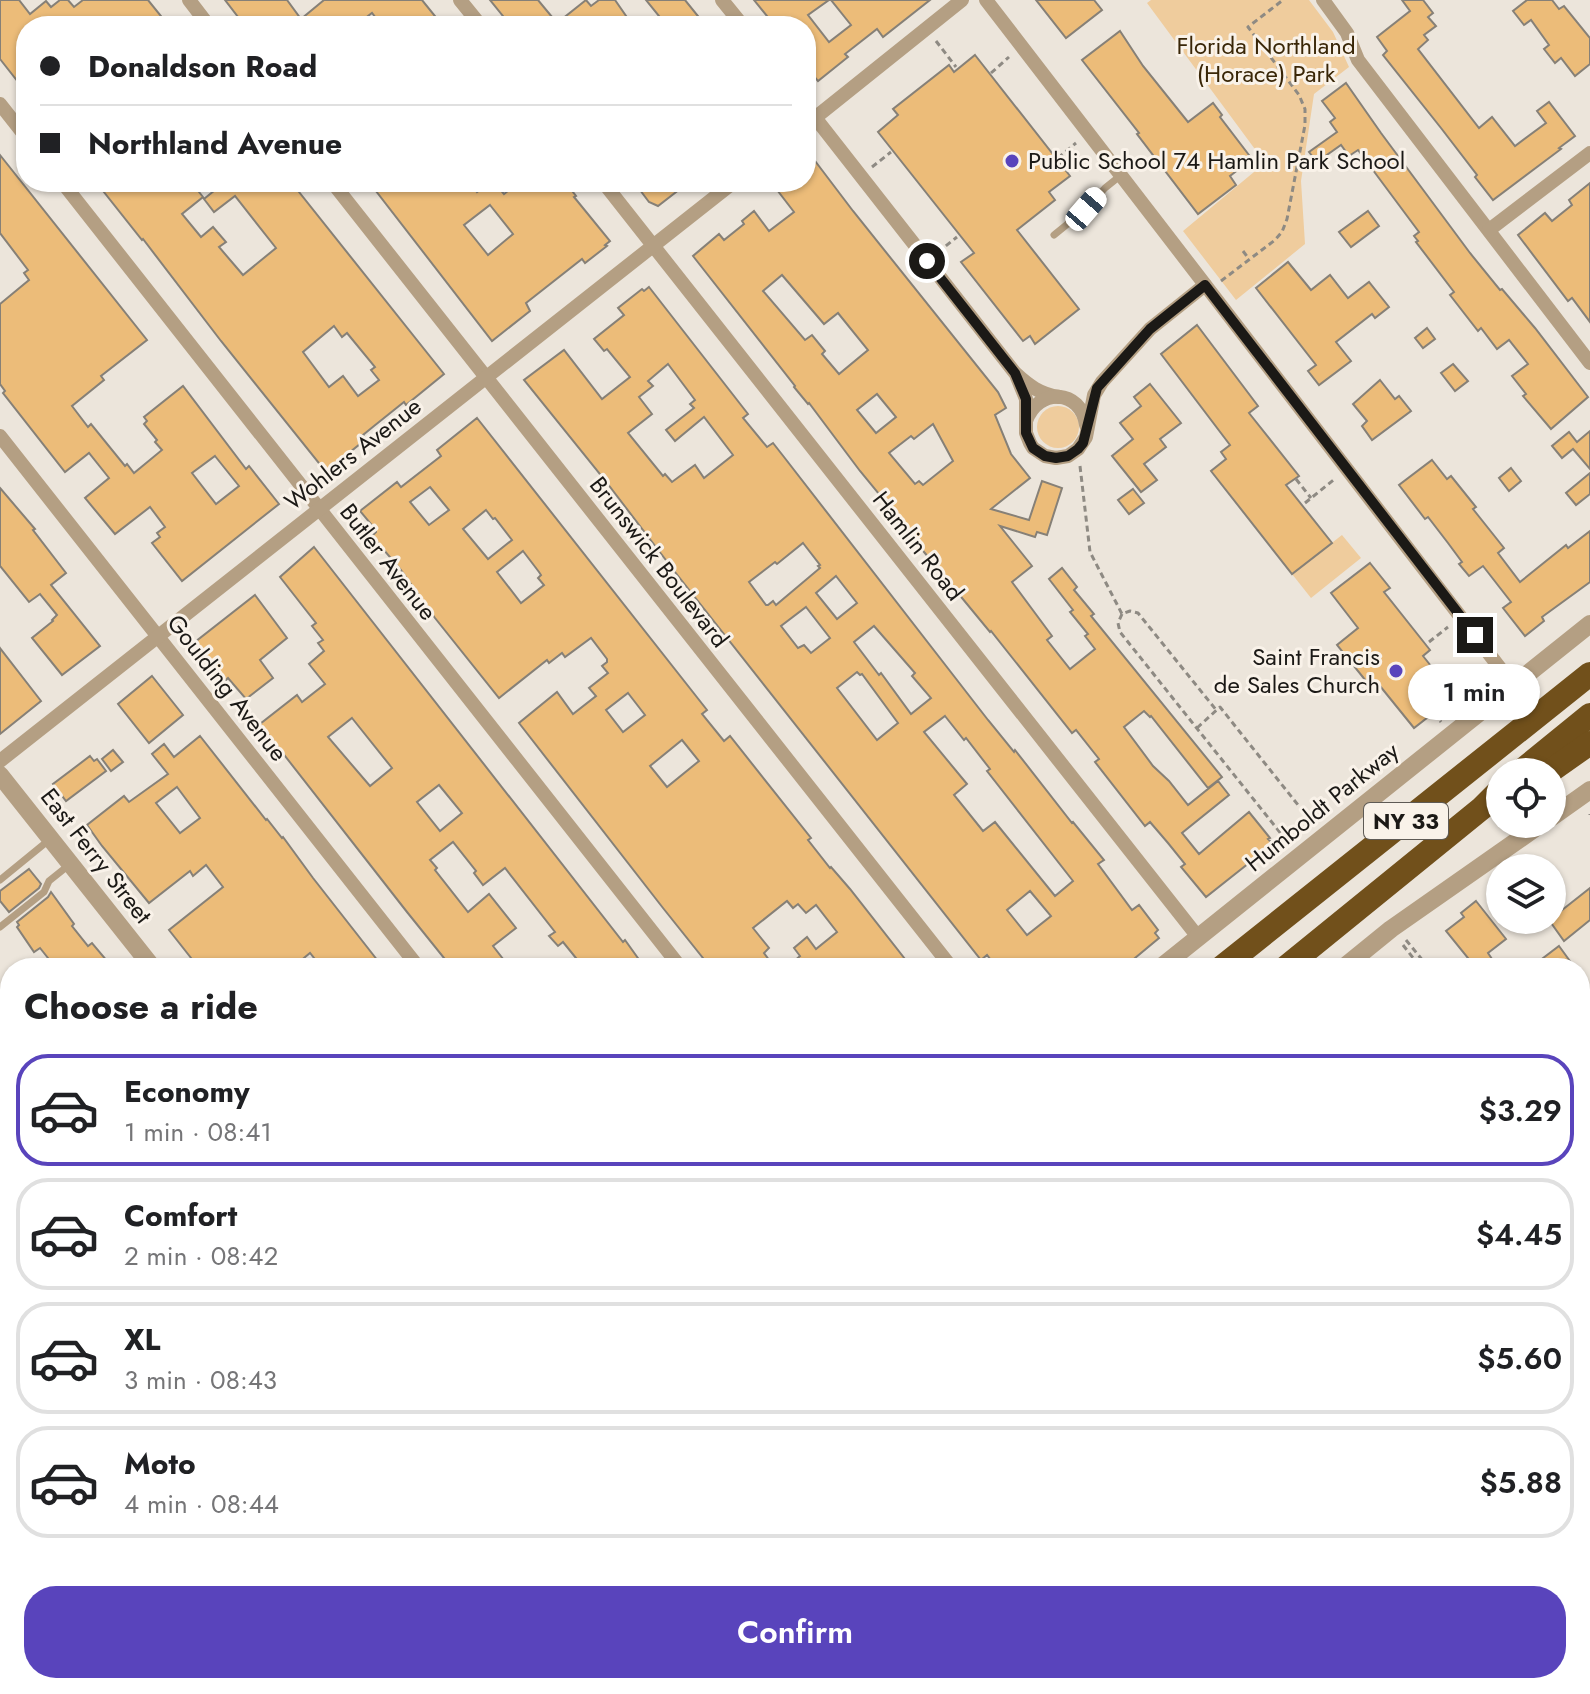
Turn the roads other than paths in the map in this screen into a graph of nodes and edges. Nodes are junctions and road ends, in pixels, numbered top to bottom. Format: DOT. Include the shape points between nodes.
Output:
graph roads {
  1 [pos="189,0"];
  2 [pos="460,0"];
  3 [pos="722,0"];
  4 [pos="962,0"];
  5 [pos="986,0"];
  6 [pos="1323,0"];
  7 [pos="201,16"];
  8 [pos="473,16"];
  9 [pos="735,16"];
  10 [pos="0,104"];
  11 [pos="816,111"];
  12 [pos="16,124"];
  13 [pos="816,125"];
  14 [pos="1590,153"];
  15 [pos="1121,175"];
  16 [pos="70,192"];
  17 [pos="340,192"];
  18 [pos="611,192"];
  19 [pos="722,192"];
  20 [pos="1489,230"];
  21 [pos="1054,235"];
  22 [pos="654,246"];
  23 [pos="1205,285"];
  24 [pos="1590,363"];
  25 [pos="1015,373"];
  26 [pos="485,378"];
  27 [pos="1102,382"];
  28 [pos="1060,397"];
  29 [pos="1025,427"];
  30 [pos="0,436"];
  31 [pos="1086,437"];
  32 [pos="319,509"];
  33 [pos="1590,624"];
  34 [pos="158,636"];
  35 [pos="1590,674"];
  36 [pos="1513,685"];
  37 [pos="1590,715"];
  38 [pos="1590,743"];
  39 [pos="1537,758"];
  40 [pos="1566,760"];
  41 [pos="0,761"];
  42 [pos="0,775"];
  43 [pos="1590,790"];
  44 [pos="1566,807"];
  45 [pos="1486,808"];
  46 [pos="51,838"];
  47 [pos="1521,838"];
  48 [pos="70,863"];
  49 [pos="0,880"];
  50 [pos="0,927"];
  51 [pos="1198,937"];
  52 [pos="145,958"];
  53 [pos="411,958"];
  54 [pos="673,958"];
  55 [pos="944,958"];
  56 [pos="1172,958"];
  57 [pos="1234,958"];
  58 [pos="1298,958"];
  59 [pos="1355,958"];
  1 -- 7 [label="street"];
  2 -- 8 [label="street"];
  3 -- 9 [label="street"];
  4 -- 11 [label="street"];
  5 -- 15 [label="street"];
  6 -- 20 [label="street" via="1347,33 1358,60"];
  10 -- 12 [label="street"];
  13 -- 25 [label="street"];
  14 -- 20 [label="street"];
  15 -- 21 [label="lane"];
  15 -- 23 [label="street"];
  16 -- 32 [label="street, Butler Avenue"];
  17 -- 26 [label="street, Brunswick Boulevard"];
  18 -- 22 [label="street, Hamlin Road"];
  19 -- 22 [label="street, Wohlers Avenue"];
  20 -- 24 [label="street"];
  22 -- 26 [label="street, Wohlers Avenue"];
  22 -- 51 [label="street, Hamlin Road"];
  23 -- 27 [label="street" via="1150,329"];
  23 -- 36 [label="street"];
  25 -- 28 [label="street" via="1038,392"];
  25 -- 29 [label="street" via="1026,399"];
  26 -- 32 [label="street, Wohlers Avenue"];
  26 -- 55 [label="street, Brunswick Boulevard"];
  27 -- 28 [label="street" via="1084,395"];
  27 -- 31 [label="street" via="1094,395"];
  28 -- 29 [label="street" via="1036,404"];
  28 -- 31 [label="street" via="1080,408"];
  29 -- 31 [label="street" via="1033,448 1049,457 1068,456"];
  30 -- 34 [label="street, Goulding Avenue"];
  32 -- 34 [label="street, Wohlers Avenue"];
  32 -- 54 [label="street, Butler Avenue"];
  33 -- 36 [label="street, Humboldt Parkway"];
  34 -- 41 [label="street, Wohlers Avenue"];
  34 -- 53 [label="street, Goulding Avenue"];
  35 -- 57 [label="highway, NY 33"];
  36 -- 51 [label="street, Humboldt Parkway"];
  37 -- 39 [label="highway"];
  38 -- 40 [label="highway"];
  42 -- 46 [label="street, East Ferry Street"];
  43 -- 44 [label="street"];
  45 -- 58 [label="highway, NY 33"];
  46 -- 48 [label="street, East Ferry Street"];
  46 -- 49 [label="lane"];
  47 -- 59 [label="street"];
  48 -- 50 [label="lane"];
  48 -- 52 [label="street, East Ferry Street"];
  51 -- 56 [label="street, Humboldt Parkway"];
}
